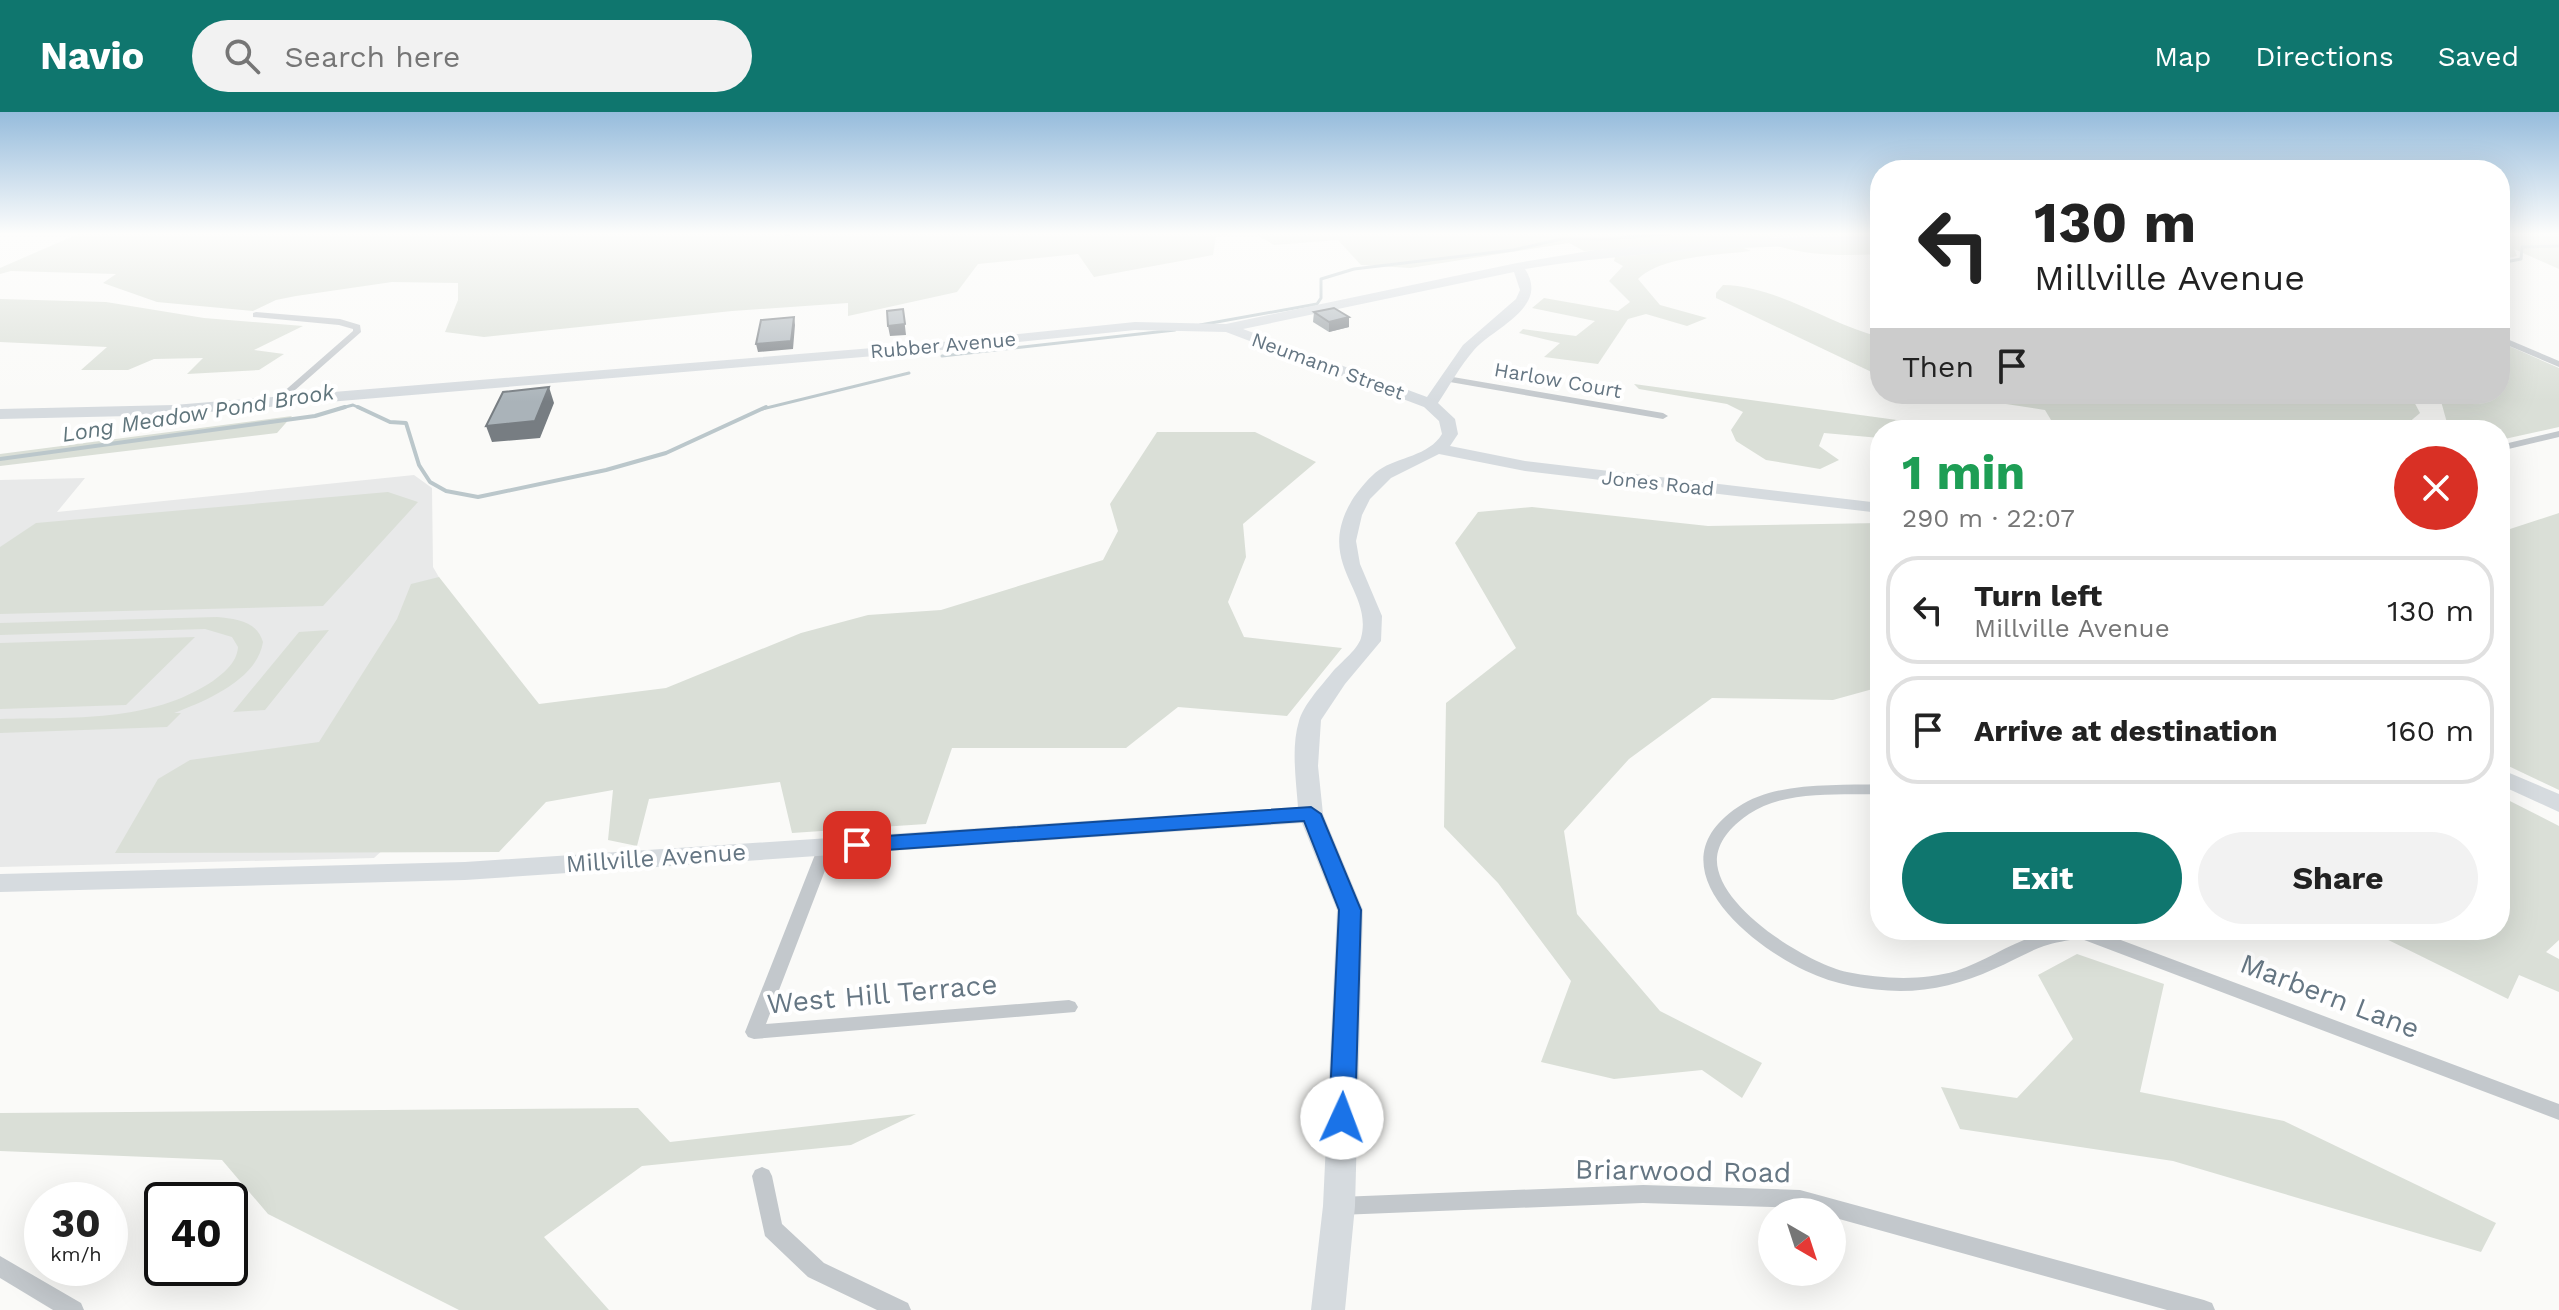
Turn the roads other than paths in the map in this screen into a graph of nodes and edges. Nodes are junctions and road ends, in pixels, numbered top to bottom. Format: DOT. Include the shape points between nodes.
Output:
graph roads {
  1 [pos="1405,290"];
  2 [pos="1528,290"];
  3 [pos="256,315"];
  4 [pos="1223,327"];
  5 [pos="2510,343"];
  6 [pos="2559,364"];
  7 [pos="1447,379"];
  8 [pos="277,403"];
  9 [pos="1430,404"];
  10 [pos="0,414"];
  11 [pos="1663,416"];
  12 [pos="2559,434"];
  13 [pos="2510,446"];
  14 [pos="1438,449"];
  15 [pos="1870,507"];
  16 [pos="2510,781"];
  17 [pos="1870,790"];
  18 [pos="2559,804"];
  19 [pos="1311,814"];
  20 [pos="826,847"];
  21 [pos="0,883"];
  22 [pos="2044,940"];
  23 [pos="2106,940"];
  24 [pos="1069,1007"];
  25 [pos="2559,1112"];
  26 [pos="762,1176"];
  27 [pos="1339,1206"];
  28 [pos="0,1266"];
  29 [pos="73,1310"];
  30 [pos="900,1310"];
  31 [pos="1328,1310"];
  32 [pos="2204,1310"];
  1 -- 4 [label="street, Rubber Avenue"];
  2 -- 7 [label="street" via="1520,306 1474,342"];
  3 -- 8 [label="street" via="357,327"];
  4 -- 8 [label="street, Rubber Avenue" via="1135,326"];
  4 -- 9 [label="street, Neumann Street"];
  5 -- 6 [label="street"];
  7 -- 9 [label="street"];
  7 -- 11 [label="street, Harlow Court"];
  8 -- 10 [label="street, Rubber Avenue"];
  9 -- 14 [label="street" via="1450,427 1447,441"];
  12 -- 13 [label="street"];
  14 -- 15 [label="street, Jones Road" via="1485,461"];
  14 -- 19 [label="street" via="1385,474 1353,515 1347,541 1372,616 1371,641 1310,720 1306,766"];
  16 -- 18 [label="street"];
  17 -- 22 [label="street, Marbern Lane" via="1784,797 1745,809 1722,825 1712,845 1713,884 1762,939 1836,976 1882,983 1934,982 1967,974"];
  19 -- 20 [label="street, Millville Avenue"];
  19 -- 27 [label="street" via="1350,910"];
  20 -- 21 [label="street, Millville Avenue" via="465,871"];
  20 -- 24 [label="street, West Hill Terrace" via="754,1032"];
  23 -- 25 [label="street, Marbern Lane"];
  26 -- 30 [label="street" via="772,1229 816,1270"];
  27 -- 31 [label="street"];
  27 -- 32 [label="street, Briarwood Road" via="1643,1194 1800,1199"];
  28 -- 29 [label="street"];
}
